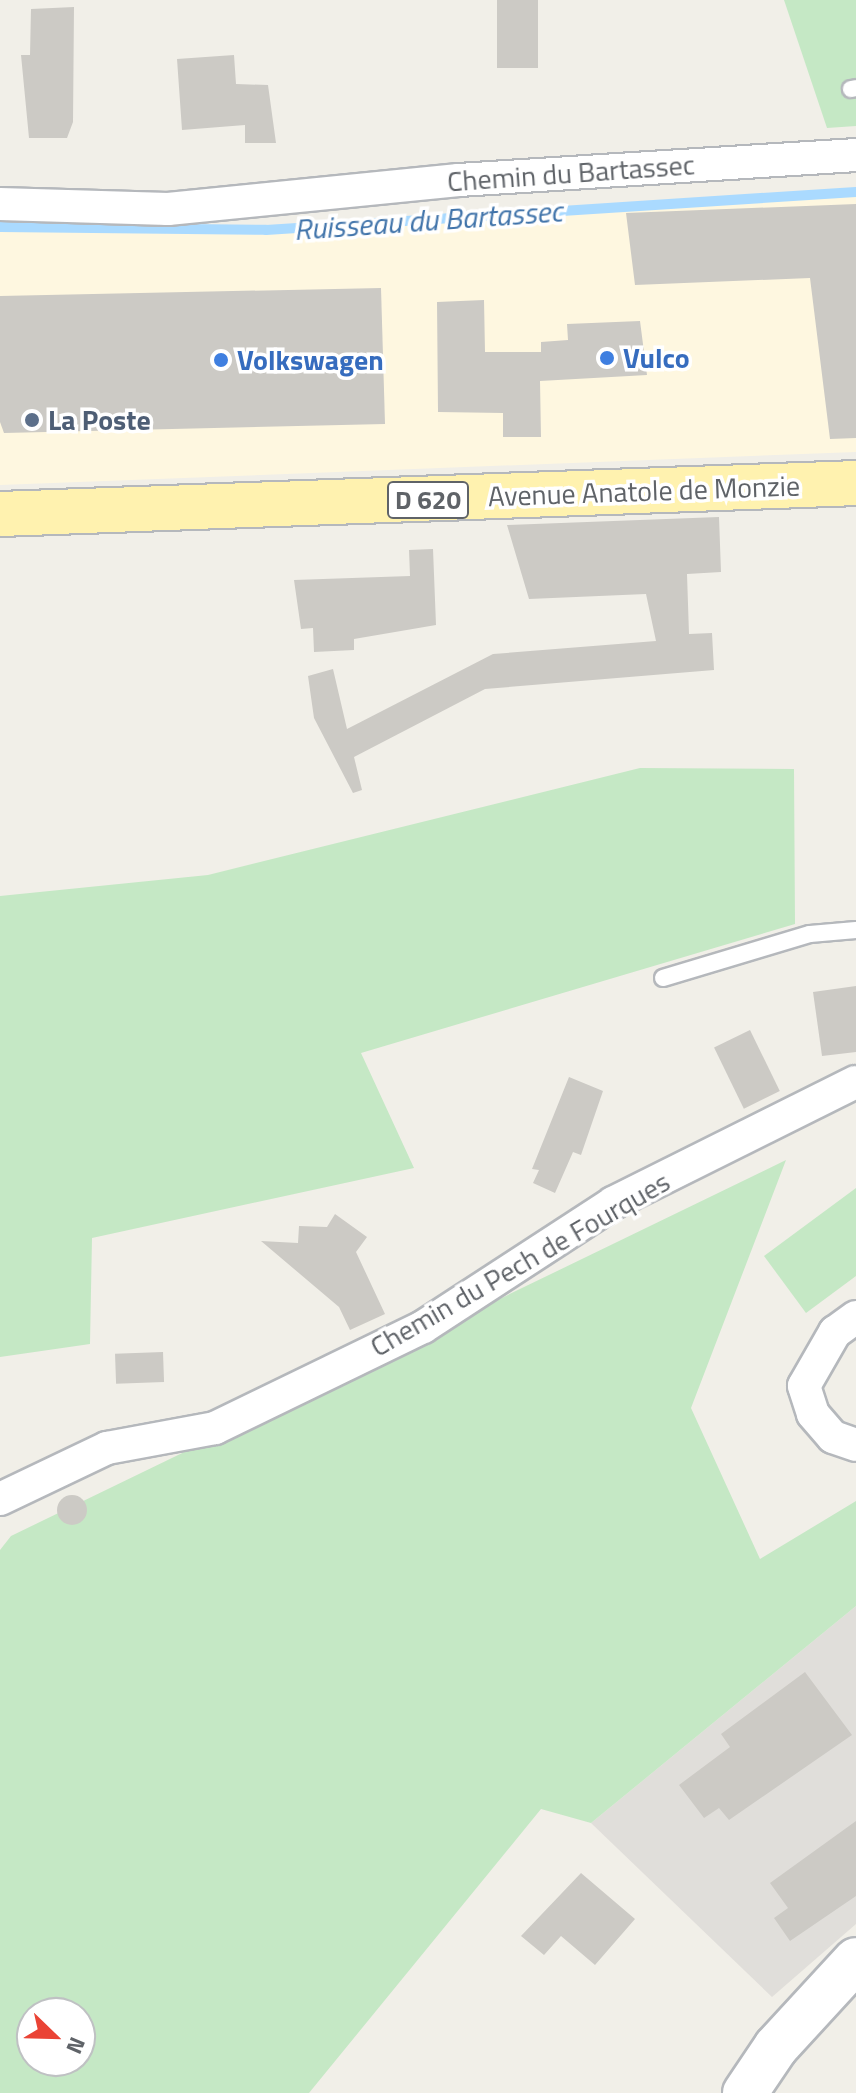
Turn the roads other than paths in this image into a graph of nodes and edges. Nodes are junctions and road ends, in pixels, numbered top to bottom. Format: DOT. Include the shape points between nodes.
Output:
graph roads {
  1 [pos="856,155"];
  2 [pos="0,204"];
  3 [pos="856,483"];
  4 [pos="0,514"];
  5 [pos="856,930"];
  6 [pos="663,978"];
  7 [pos="856,1082"];
  8 [pos="856,1317"];
  9 [pos="856,1445"];
  10 [pos="0,1499"];
  11 [pos="856,1960"];
  12 [pos="745,2093"];
  1 -- 2 [label="street, Chemin du Bartassec" via="459,180 168,209"];
  3 -- 4 [label="main road, Avenue Anatole de Monzie / D 620"];
  5 -- 6 [label="lane" via="810,934"];
  7 -- 10 [label="street, Chemin du Pech de Fourques" via="613,1203 423,1327 215,1428 107,1448"];
  8 -- 9 [label="street" via="835,1332 804,1386 813,1414 833,1437"];
  11 -- 12 [label="street" via="776,2047"];
}
